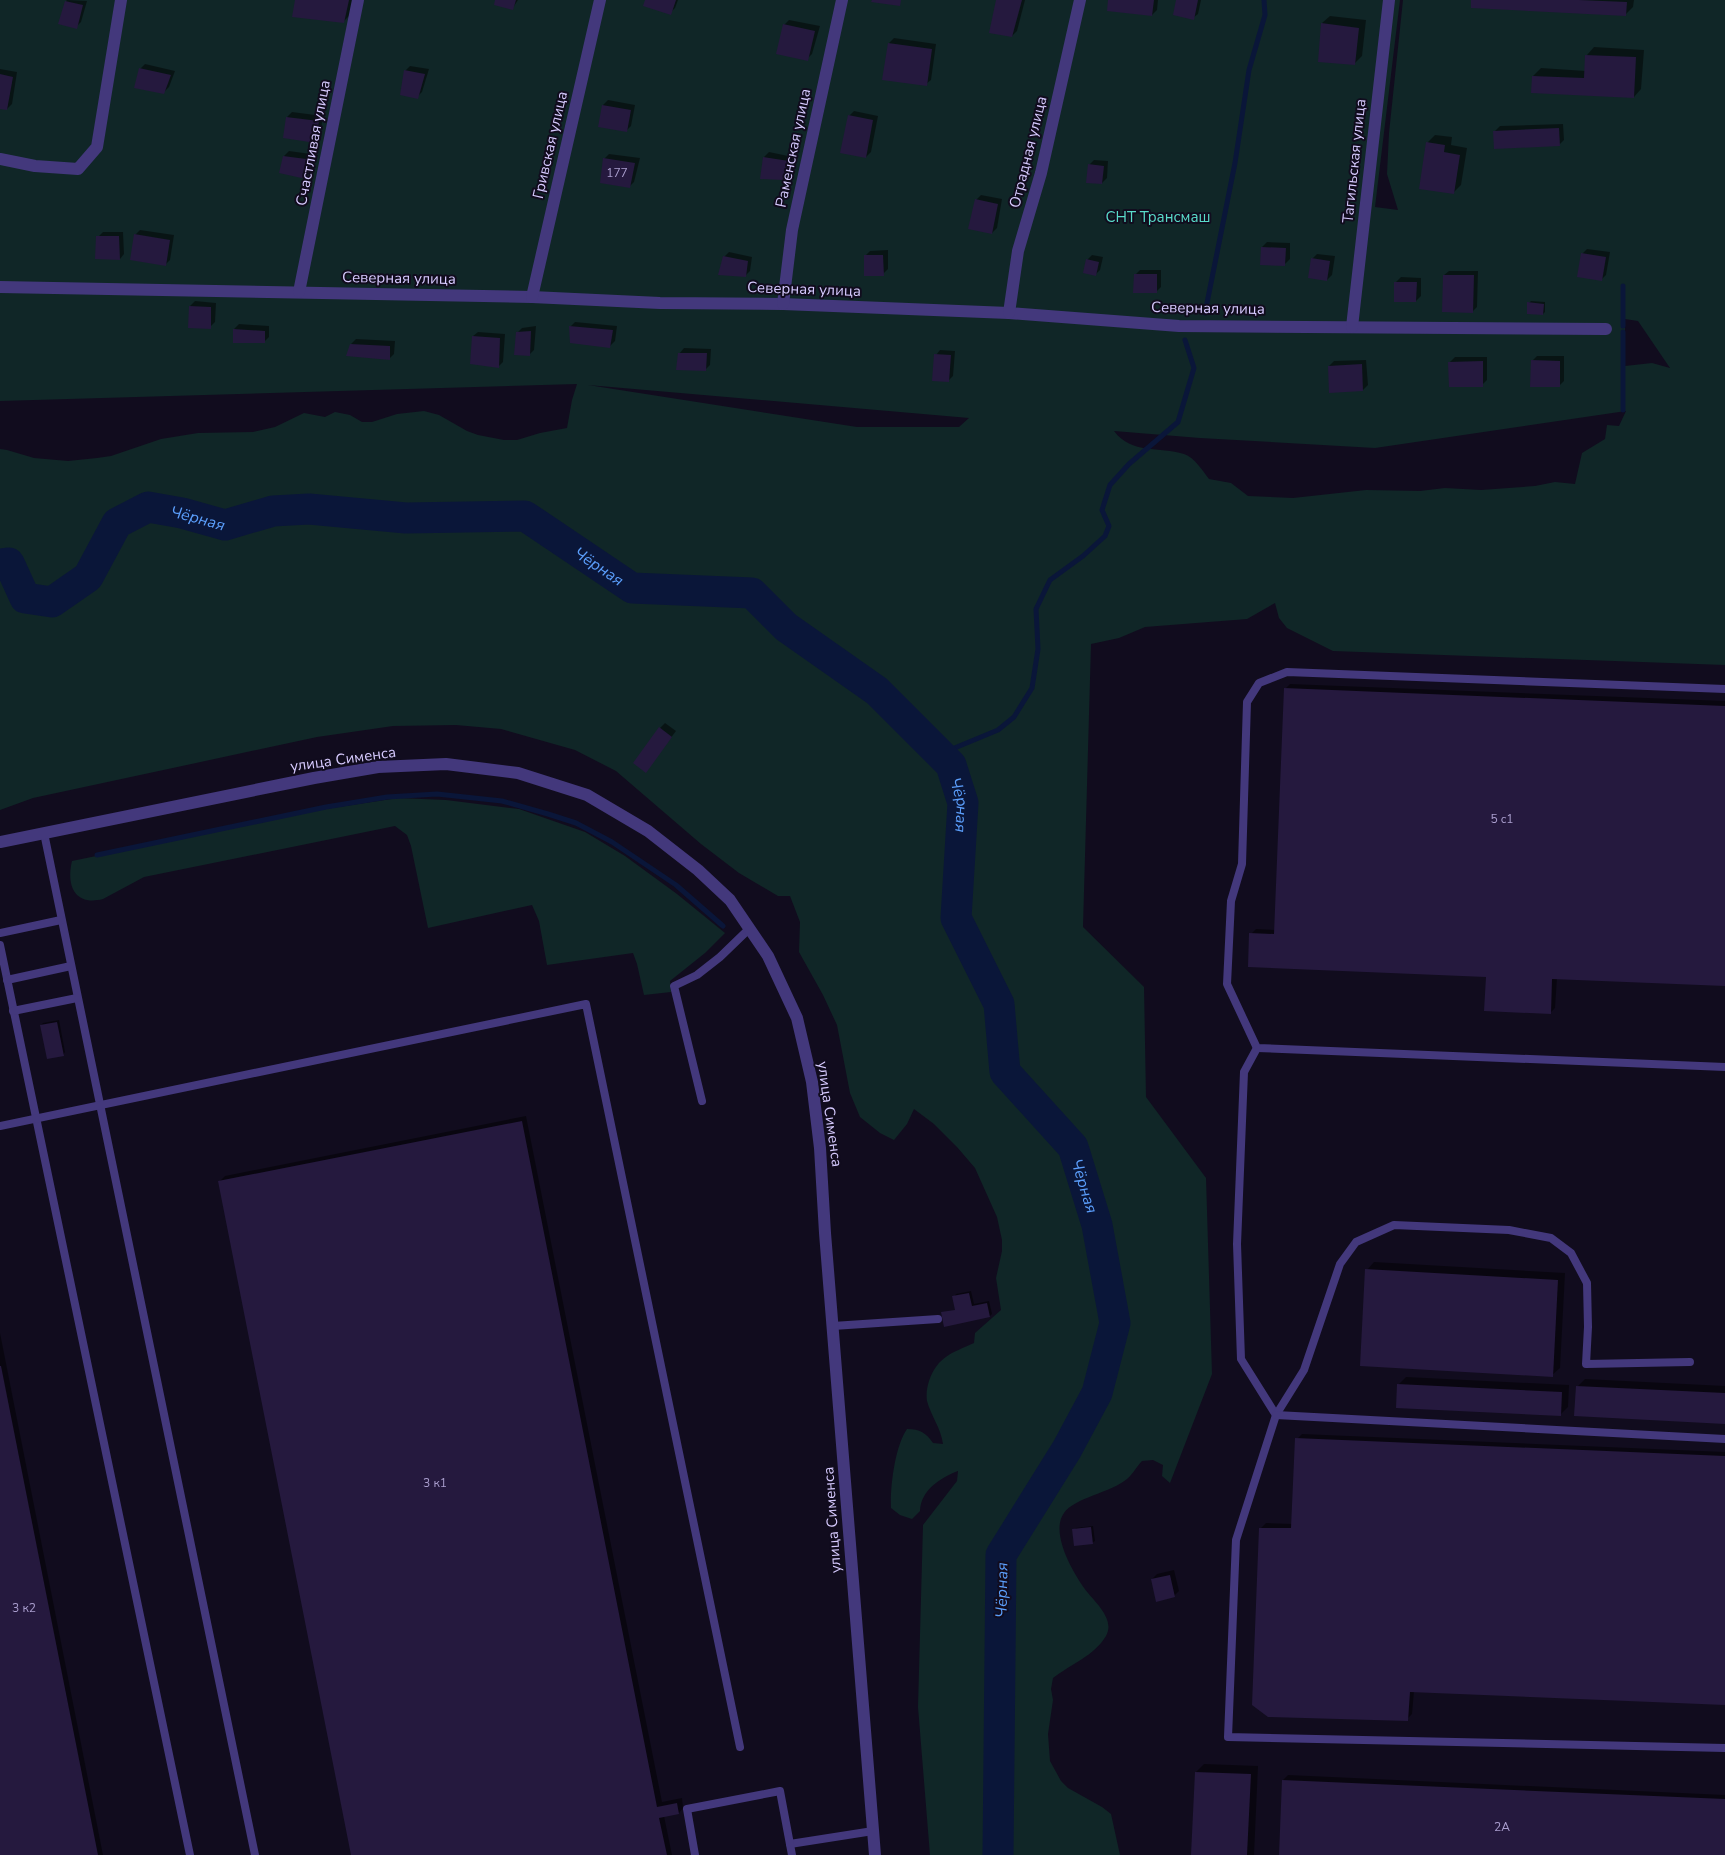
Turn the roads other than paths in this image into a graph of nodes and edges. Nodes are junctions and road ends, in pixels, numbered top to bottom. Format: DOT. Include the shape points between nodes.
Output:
graph roads {
  1 [pos="121,0"];
  2 [pos="358,0"];
  3 [pos="600,0"];
  4 [pos="842,0"];
  5 [pos="1080,0"];
  6 [pos="1389,0"];
  7 [pos="0,159"];
  8 [pos="0,287"];
  9 [pos="299,292"];
  10 [pos="532,297"];
  11 [pos="783,304"];
  12 [pos="1009,313"];
  13 [pos="1352,326"];
  14 [pos="1606,329"];
  15 [pos="1725,689"];
  16 [pos="44,833"];
  17 [pos="0,842"];
  18 [pos="61,920"];
  19 [pos="750,928"];
  20 [pos="0,933"];
  21 [pos="0,945"];
  22 [pos="71,966"];
  23 [pos="7,980"];
  24 [pos="77,998"];
  25 [pos="14,1011"];
  26 [pos="1257,1048"];
  27 [pos="1725,1067"];
  28 [pos="702,1101"];
  29 [pos="100,1105"];
  30 [pos="37,1118"];
  31 [pos="0,1126"];
  32 [pos="938,1319"];
  33 [pos="833,1326"];
  34 [pos="1690,1362"];
  35 [pos="1276,1415"];
  36 [pos="1725,1439"];
  37 [pos="740,1747"];
  38 [pos="1725,1748"];
  39 [pos="873,1830"];
  40 [pos="790,1844"];
  41 [pos="190,1855"];
  42 [pos="255,1855"];
  43 [pos="695,1855"];
  44 [pos="792,1855"];
  45 [pos="875,1855"];
  1 -- 7 [label="street" via="97,147 78,169"];
  2 -- 9 [label="street, Счастливая улица"];
  3 -- 10 [label="street, Гривская улица"];
  4 -- 11 [label="street, Раменская улица" via="792,230"];
  5 -- 12 [label="street, Отрадная улица" via="1042,173 1018,251"];
  6 -- 13 [label="street, Тагильская улица"];
  8 -- 9 [label="street, Северная улица"];
  9 -- 10 [label="street, Северная улица"];
  10 -- 11 [label="street, Северная улица"];
  11 -- 12 [label="street, Северная улица"];
  12 -- 13 [label="street, Северная улица" via="1179,326"];
  13 -- 14 [label="street, Северная улица"];
  15 -- 26 [label="lane" via="1287,672 1259,683 1247,702 1242,864 1231,901 1227,984"];
  16 -- 17 [label="street, улица Сименса"];
  16 -- 18 [label="lane"];
  16 -- 19 [label="street, улица Сименса" via="378,767 446,764 518,773 587,795 648,831 730,900"];
  18 -- 20 [label="lane"];
  18 -- 22 [label="lane"];
  19 -- 28 [label="lane" via="697,975 674,986"];
  19 -- 33 [label="street, улица Сименса" via="768,956 797,1018 812,1082"];
  21 -- 23 [label="lane"];
  22 -- 23 [label="lane"];
  22 -- 24 [label="lane"];
  23 -- 25 [label="lane"];
  24 -- 25 [label="lane"];
  24 -- 29 [label="lane"];
  25 -- 30 [label="lane"];
  26 -- 27 [label="lane"];
  26 -- 35 [label="lane" via="1244,1072 1237,1244 1241,1359"];
  29 -- 30 [label="lane"];
  29 -- 37 [label="lane" via="586,1004"];
  29 -- 42 [label="lane"];
  30 -- 31 [label="lane"];
  30 -- 41 [label="lane"];
  32 -- 33 [label="lane"];
  33 -- 39 [label="street, улица Сименса"];
  34 -- 35 [label="lane" via="1586,1364 1587,1284 1571,1253 1551,1238 1509,1230 1394,1225 1356,1242 1340,1264 1304,1370"];
  35 -- 36 [label="lane"];
  35 -- 38 [label="lane" via="1236,1540 1228,1737"];
  39 -- 40 [label="lane"];
  39 -- 45 [label="street, улица Сименса"];
  40 -- 43 [label="lane" via="780,1791 687,1809"];
  40 -- 44 [label="lane"];
}
